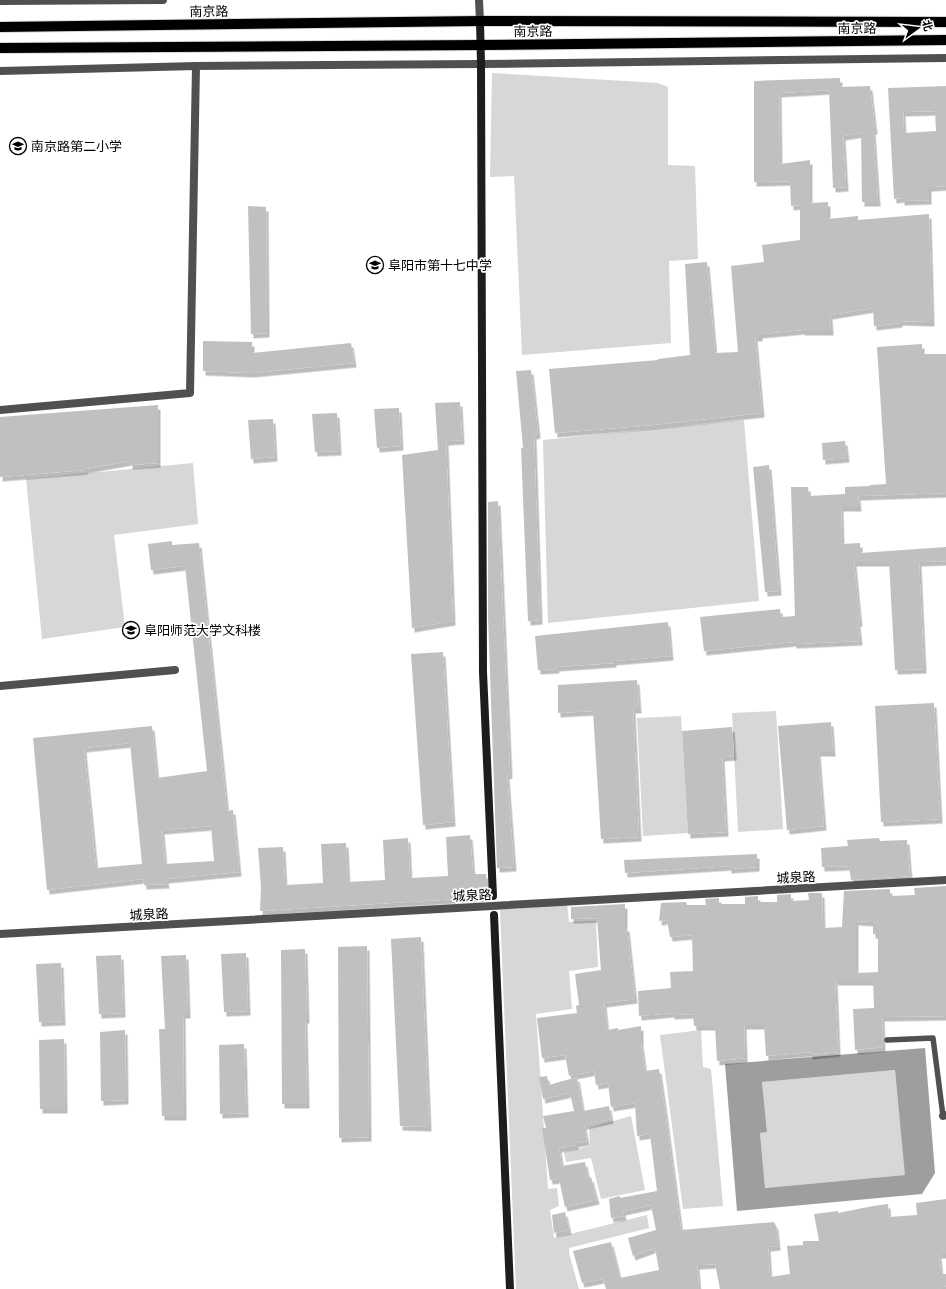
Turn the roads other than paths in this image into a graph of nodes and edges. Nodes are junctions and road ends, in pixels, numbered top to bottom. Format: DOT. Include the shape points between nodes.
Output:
graph roads {
  1 [pos="163,0"];
  2 [pos="479,0"];
  3 [pos="0,1"];
  4 [pos="480,21"];
  5 [pos="946,22"];
  6 [pos="0,27"];
  7 [pos="946,40"];
  8 [pos="481,45"];
  9 [pos="0,48"];
  10 [pos="946,58"];
  11 [pos="481,64"];
  12 [pos="196,66"];
  13 [pos="0,70"];
  14 [pos="0,410"];
  15 [pos="175,670"];
  16 [pos="0,686"];
  17 [pos="946,880"];
  18 [pos="493,896"];
  19 [pos="494,915"];
  20 [pos="0,934"];
  21 [pos="888,1040"];
  22 [pos="944,1116"];
  23 [pos="510,1289"];
  1 -- 3 [label="street"];
  2 -- 4 [label="street"];
  4 -- 5 [label="main road, 南京路"];
  4 -- 6 [label="main road, 南京路"];
  4 -- 8 [label="main road"];
  7 -- 8 [label="main road, 南京路"];
  8 -- 9 [label="main road, 南京路"];
  8 -- 11 [label="main road"];
  10 -- 11 [label="street"];
  11 -- 12 [label="street"];
  11 -- 18 [label="main road" via="482,672"];
  12 -- 13 [label="street"];
  12 -- 14 [label="street" via="190,393"];
  15 -- 16 [label="street"];
  17 -- 20 [label="street, 城泉路"];
  19 -- 23 [label="main road"];
  21 -- 22 [label="lane" via="933,1038"];
}
